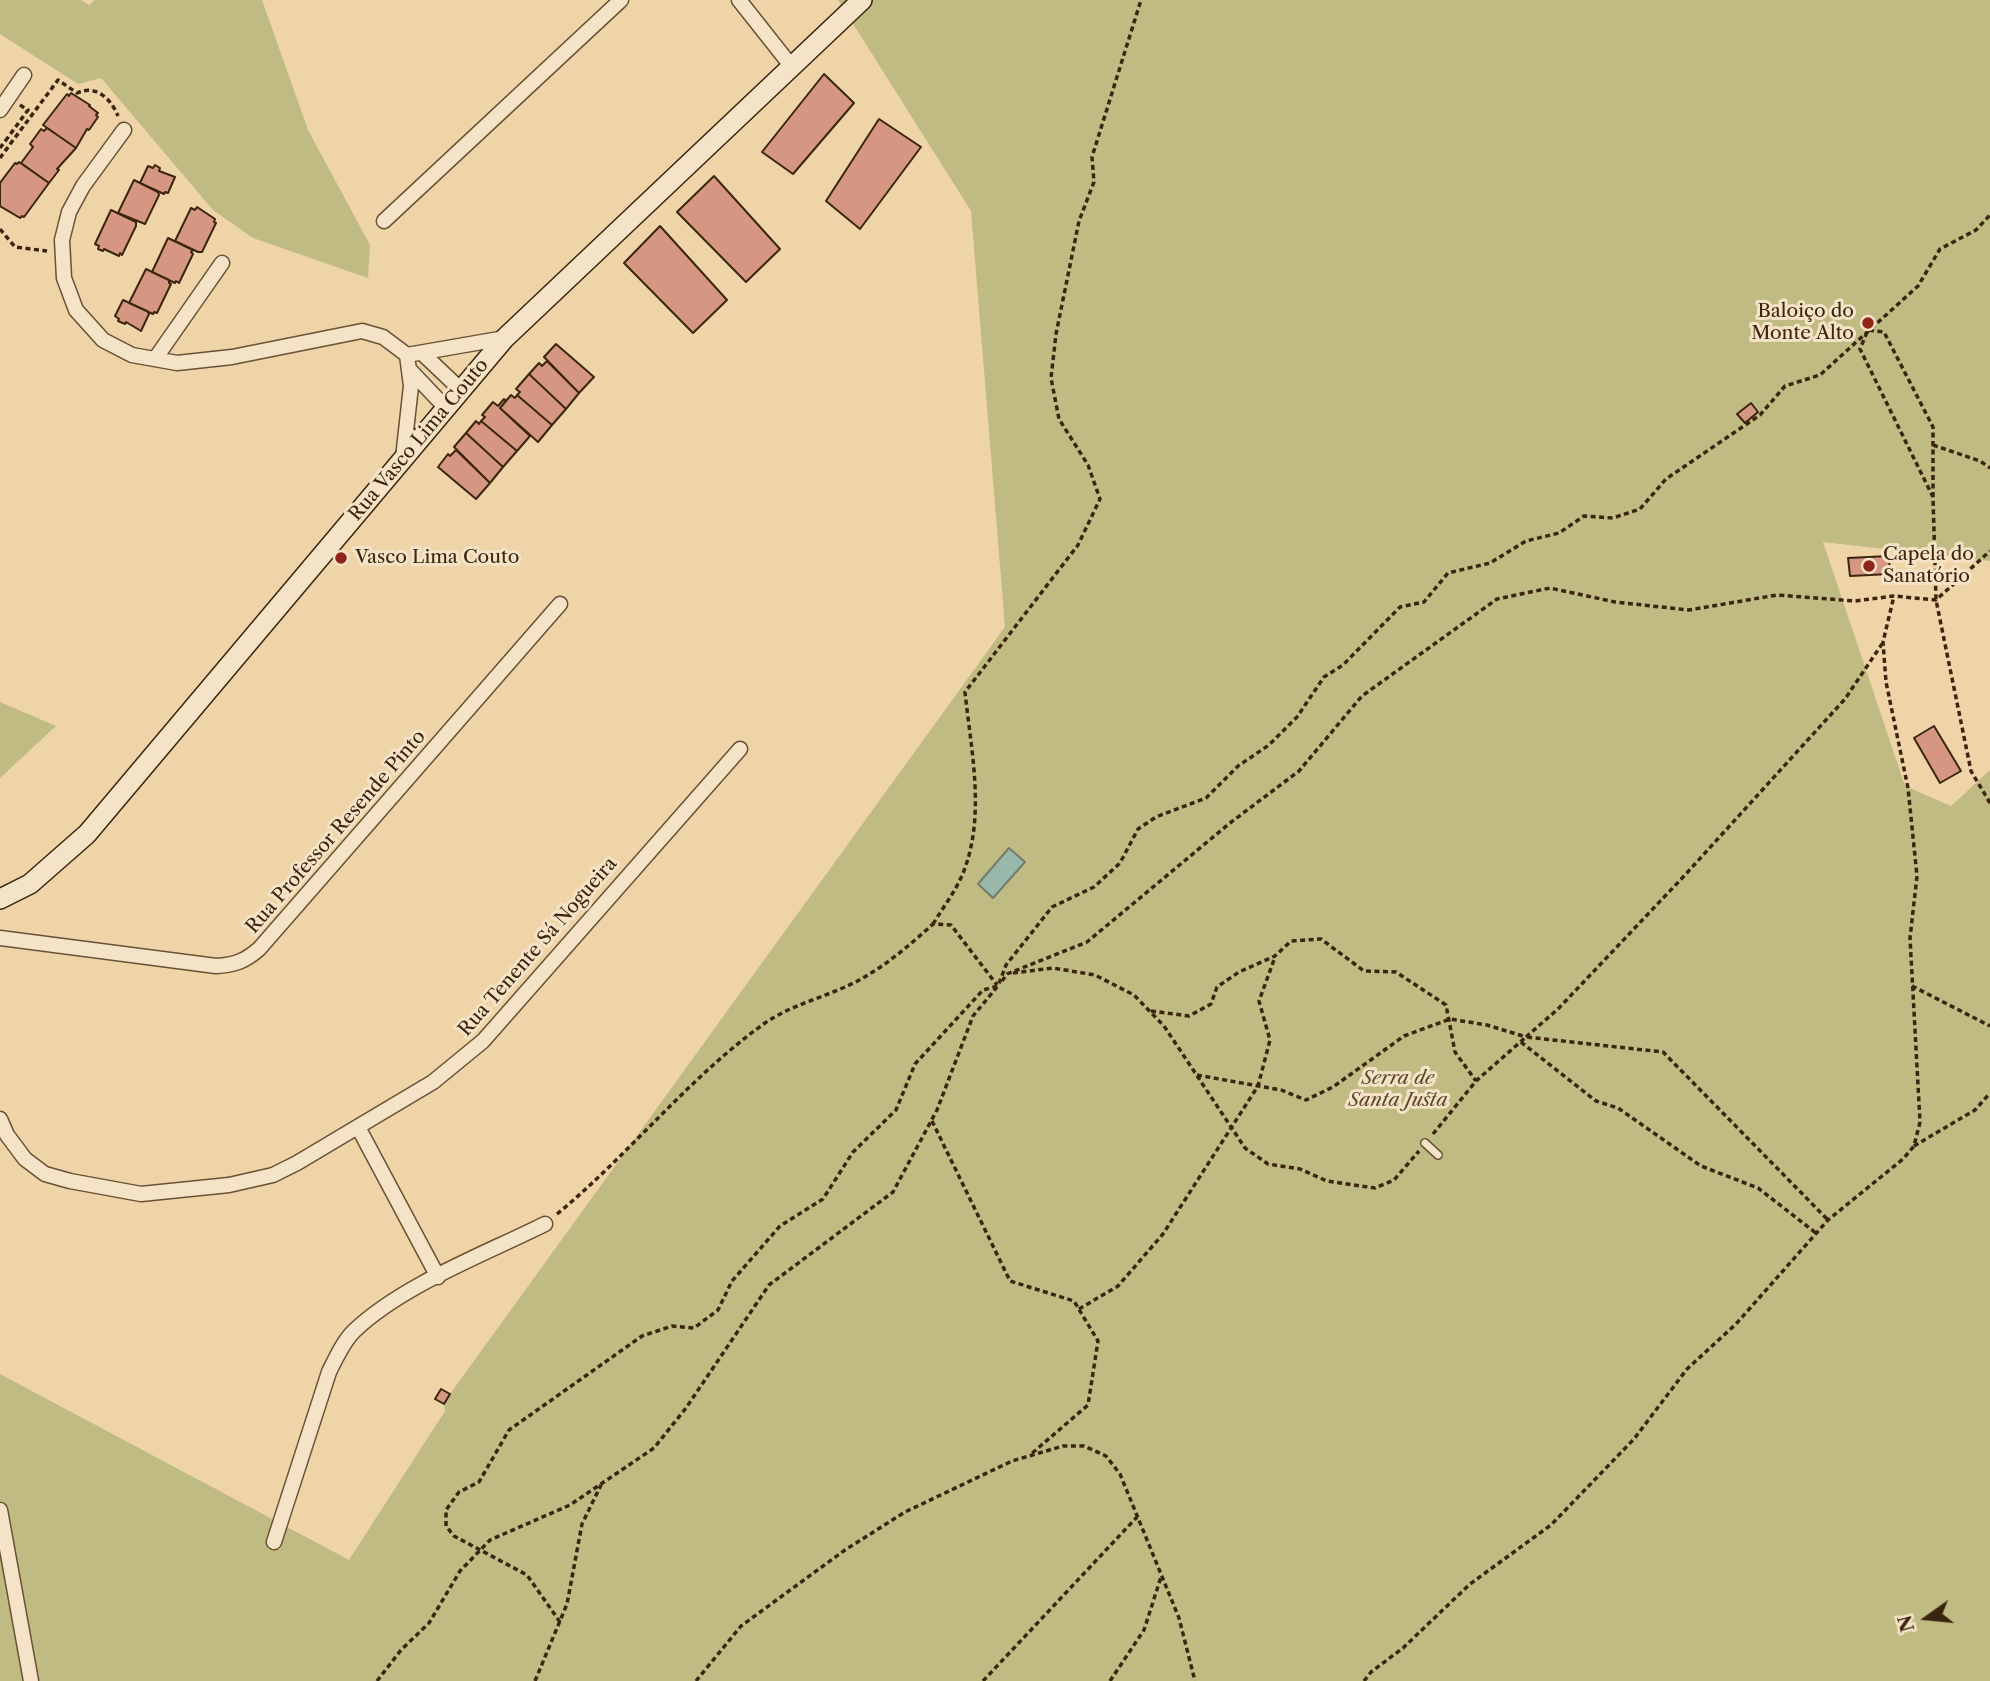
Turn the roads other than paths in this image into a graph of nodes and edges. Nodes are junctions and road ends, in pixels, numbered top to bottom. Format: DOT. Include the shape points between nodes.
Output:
graph roads {
  1 [pos="621,0"];
  2 [pos="739,0"];
  3 [pos="862,0"];
  4 [pos="792,67"];
  5 [pos="24,75"];
  6 [pos="0,110"];
  7 [pos="124,131"];
  8 [pos="384,221"];
  9 [pos="222,263"];
  10 [pos="505,338"];
  11 [pos="155,359"];
  12 [pos="413,359"];
  13 [pos="461,390"];
  14 [pos="446,408"];
  15 [pos="403,458"];
  16 [pos="560,604"];
  17 [pos="740,749"];
  18 [pos="0,899"];
  19 [pos="1,937"];
  20 [pos="0,1119"];
  21 [pos="358,1127"];
  22 [pos="1425,1143"];
  23 [pos="1438,1155"];
  24 [pos="545,1224"];
  25 [pos="438,1276"];
  26 [pos="0,1510"];
  27 [pos="274,1542"];
  28 [pos="31,1681"];
  1 -- 8 [label="street"];
  2 -- 4 [label="street"];
  3 -- 4 [label="street, Rua Vasco Lima Couto"];
  4 -- 10 [label="street, Rua Vasco Lima Couto"];
  5 -- 6 [label="street"];
  7 -- 11 [label="street" via="69,212 62,240 64,278 76,310 103,340 132,355"];
  9 -- 11 [label="street"];
  10 -- 12 [label="street"];
  10 -- 13 [label="street, Rua Vasco Lima Couto"];
  11 -- 12 [label="street" via="177,363 232,357 362,331 383,337"];
  12 -- 13 [label="street"];
  12 -- 14 [label="street"];
  12 -- 15 [label="street"];
  13 -- 14 [label="street, Rua Vasco Lima Couto"];
  14 -- 15 [label="street, Rua Vasco Lima Couto"];
  15 -- 18 [label="street, Rua Vasco Lima Couto" via="87,834 30,884"];
  16 -- 19 [label="street, Rua Professor Resende Pinto" via="246,960 216,966"];
  17 -- 21 [label="street, Rua Tenente Sá Nogueira" via="483,1041 433,1082"];
  20 -- 21 [label="street, Rua Tenente Sá Nogueira" via="25,1159 45,1174 141,1195 273,1175"];
  21 -- 25 [label="street"];
  22 -- 23 [label="lane"];
  24 -- 25 [label="street"];
  25 -- 27 [label="street" via="383,1306 352,1333 339,1352"];
  26 -- 28 [label="street"];
}
